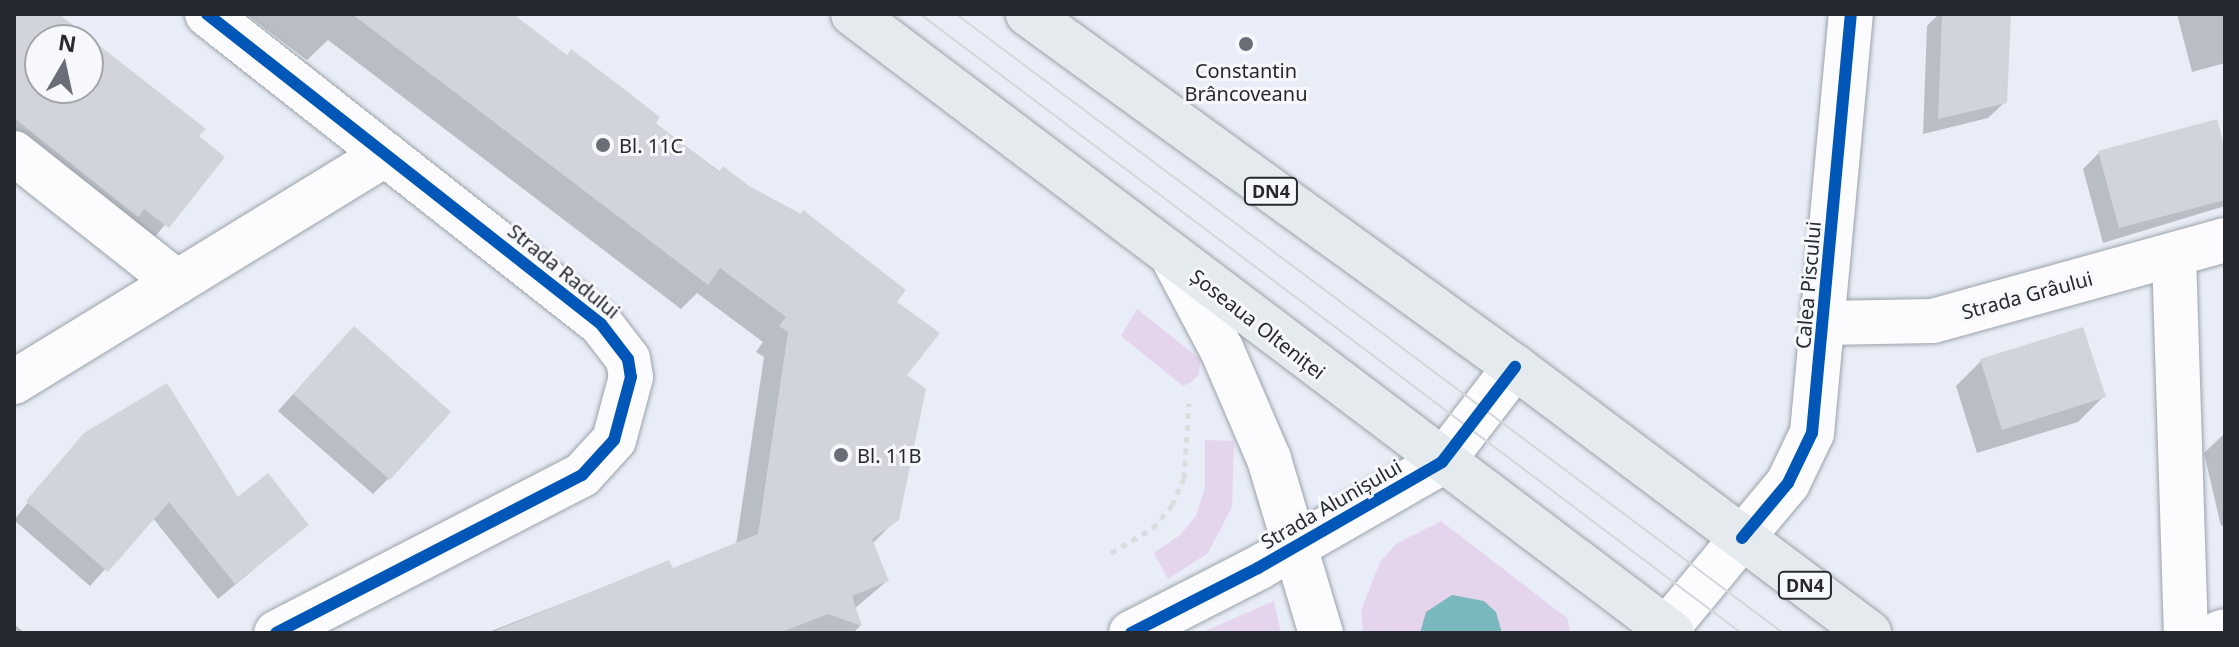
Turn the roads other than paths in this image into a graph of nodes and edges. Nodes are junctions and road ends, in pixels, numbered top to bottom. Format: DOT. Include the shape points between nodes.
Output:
graph roads {
  1 [pos="207,14"];
  2 [pos="853,14"];
  3 [pos="1028,14"];
  4 [pos="1851,14"];
  5 [pos="14,153"];
  6 [pos="386,154"];
  7 [pos="2225,240"];
  8 [pos="2174,255"];
  9 [pos="1173,258"];
  10 [pos="177,282"];
  11 [pos="1825,323"];
  12 [pos="1515,367"];
  13 [pos="14,382"];
  14 [pos="1442,462"];
  15 [pos="1742,538"];
  16 [pos="1298,546"];
  17 [pos="2225,631"];
  18 [pos="1667,632"];
  19 [pos="276,633"];
  20 [pos="1131,633"];
  21 [pos="1321,633"];
  22 [pos="1869,633"];
  23 [pos="2186,633"];
  24 [pos="2219,633"];
  1 -- 6 [label="street, Strada Radului"];
  2 -- 9 [label="main road, Șoseaua Olteniței"];
  3 -- 12 [label="main road, DN4"];
  4 -- 11 [label="street, Calea Piscului"];
  5 -- 10 [label="street"];
  6 -- 10 [label="street"];
  6 -- 19 [label="street, Strada Radului" via="601,324 628,359 630,396 614,440 582,475"];
  7 -- 8 [label="street, Strada Grâului"];
  8 -- 11 [label="street, Strada Grâului" via="1933,321"];
  8 -- 23 [label="street"];
  9 -- 14 [label="main road, Șoseaua Olteniței"];
  9 -- 16 [label="street" via="1245,398"];
  10 -- 13 [label="street"];
  11 -- 15 [label="street, Calea Piscului" via="1812,433 1788,483"];
  12 -- 14 [label="street, Strada Alunișului"];
  12 -- 15 [label="main road, DN4"];
  14 -- 16 [label="street, Strada Alunișului"];
  14 -- 18 [label="main road, Șoseaua Olteniței"];
  15 -- 18 [label="street, Șoseaua Olteniței"];
  15 -- 22 [label="main road, DN4"];
  16 -- 20 [label="street, Strada Alunișului"];
  16 -- 21 [label="street"];
  17 -- 24 [label="street"];
}
